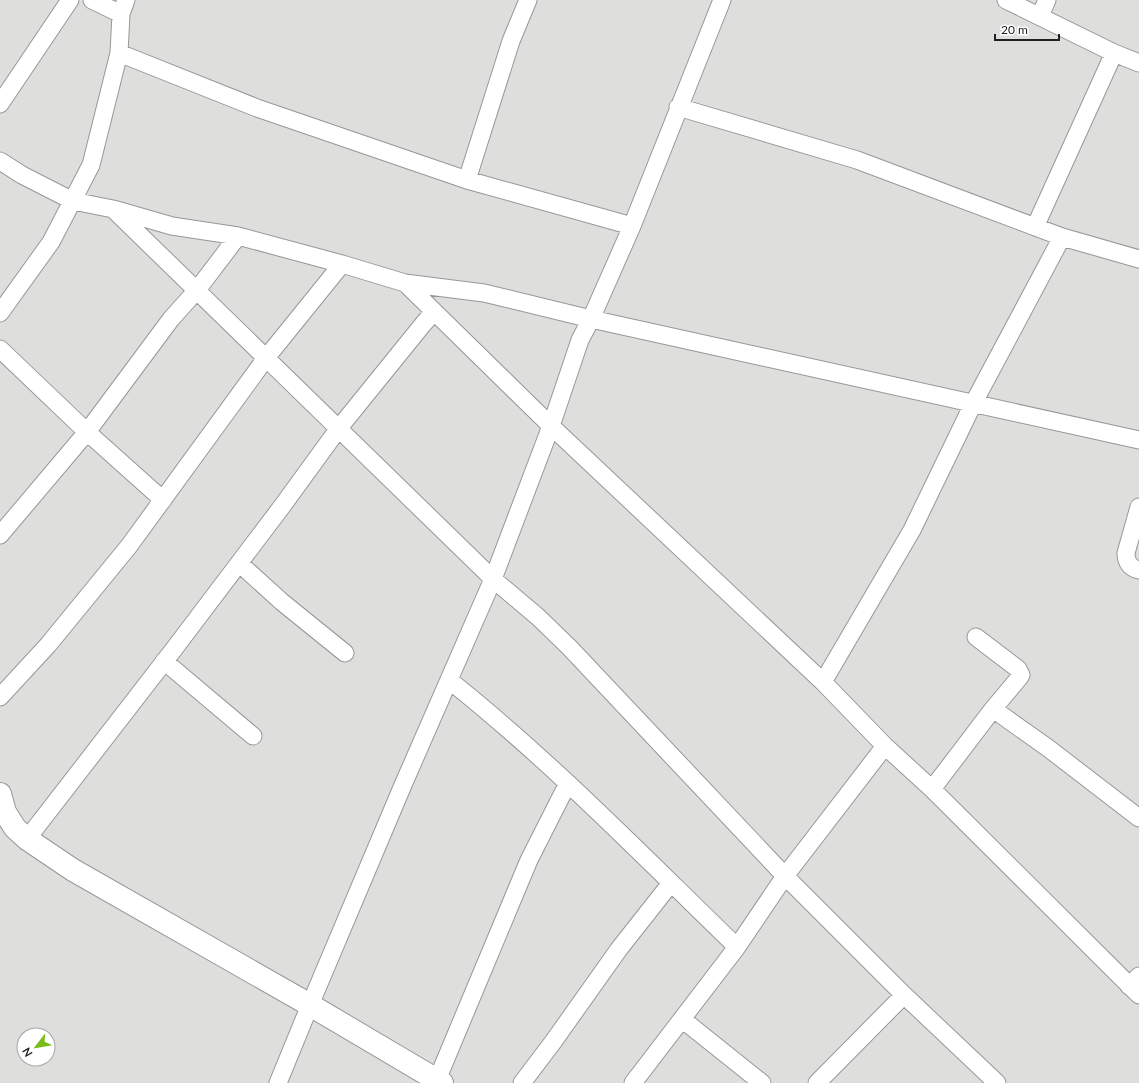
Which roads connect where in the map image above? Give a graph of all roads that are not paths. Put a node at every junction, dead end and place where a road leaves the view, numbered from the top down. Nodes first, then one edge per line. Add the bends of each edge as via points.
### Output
1 (70, 0) edge
2 (92, 0) edge
3 (528, 0) edge
4 (722, 0) edge
5 (1006, 0) edge
6 (1047, 0) edge
7 (123, 7) edge
8 (1040, 16) junction
9 (119, 53) junction
10 (1114, 53) junction
11 (1139, 63) edge
12 (0, 104) edge
13 (678, 107) junction
14 (0, 161) edge
15 (467, 180) junction
16 (73, 201) junction
17 (113, 208) junction
18 (632, 226) junction
19 (1035, 227) junction
20 (238, 236) junction
21 (1062, 237) junction
22 (1139, 259) edge
23 (342, 264) junction
24 (405, 283) junction
25 (197, 290) junction
26 (434, 312) junction
27 (0, 313) edge
28 (591, 319) junction
29 (0, 349) edge
30 (266, 358) junction
31 (973, 404) junction
32 (551, 426) junction
33 (339, 428) junction
34 (87, 432) junction
35 (1139, 440) edge
36 (163, 500) junction
37 (1139, 507) edge
38 (0, 535) edge
39 (239, 564) junction
40 (1139, 570) edge
41 (493, 579) junction
42 (976, 637) dead end
43 (345, 653) dead end
44 (164, 661) junction
45 (449, 680) junction
46 (823, 682) junction
47 (0, 697) edge
48 (993, 709) junction
49 (253, 736) dead end
50 (885, 746) junction
51 (568, 783) junction
52 (932, 789) junction
53 (0, 794) edge
54 (1139, 818) edge
55 (27, 839) junction
56 (785, 876) junction
57 (671, 883) junction
58 (737, 947) junction
59 (1136, 986) edge
60 (904, 995) junction
61 (310, 1005) junction
62 (682, 1019) junction
63 (440, 1081) edge
64 (278, 1083) edge
65 (522, 1083) edge
66 (633, 1083) edge
67 (762, 1083) edge
68 (817, 1083) edge
69 (997, 1083) edge

1 - 12 street
2 - 7 street
3 - 15 street via 511,41
4 - 13 street
5 - 8 street
6 - 8 street
7 - 9 street
8 - 10 street
9 - 15 street via 257,108
9 - 16 street via 91,165
10 - 11 street
10 - 19 street
13 - 18 street
13 - 19 street via 857,160
14 - 16 street
15 - 18 street
16 - 17 street
16 - 27 street via 51,242
17 - 20 street via 172,226
17 - 25 street
18 - 28 street
19 - 21 street
20 - 23 street
20 - 25 street
21 - 22 street
21 - 31 street
23 - 24 street
23 - 30 street
24 - 26 street
24 - 28 street via 484,292
25 - 30 street
25 - 34 street via 171,319
26 - 32 street
26 - 33 street
28 - 31 street
28 - 32 street via 580,340
29 - 34 street
30 - 33 street
30 - 36 street
31 - 35 street
31 - 46 street via 912,530
32 - 41 street
32 - 46 street
33 - 39 street
33 - 41 street
34 - 36 street
34 - 38 street
36 - 47 street via 48,645
37 - 40 street via 1126,553 1129,564
39 - 43 street
39 - 44 street
41 - 45 street
41 - 56 street via 569,647
42 - 48 street via 1010,662 1021,674
44 - 49 street
44 - 55 street
45 - 51 street
45 - 61 street
46 - 50 street
48 - 52 street
48 - 54 street
50 - 52 street
50 - 56 street
51 - 57 street
51 - 63 street via 528,860
52 - 59 street
53 - 55 street via 11,822
55 - 61 street via 73,870
56 - 58 street
56 - 60 street
57 - 58 street
57 - 65 street via 619,949
58 - 62 street
60 - 68 street
60 - 69 street
61 - 63 street
61 - 64 street
62 - 66 street
62 - 67 street

